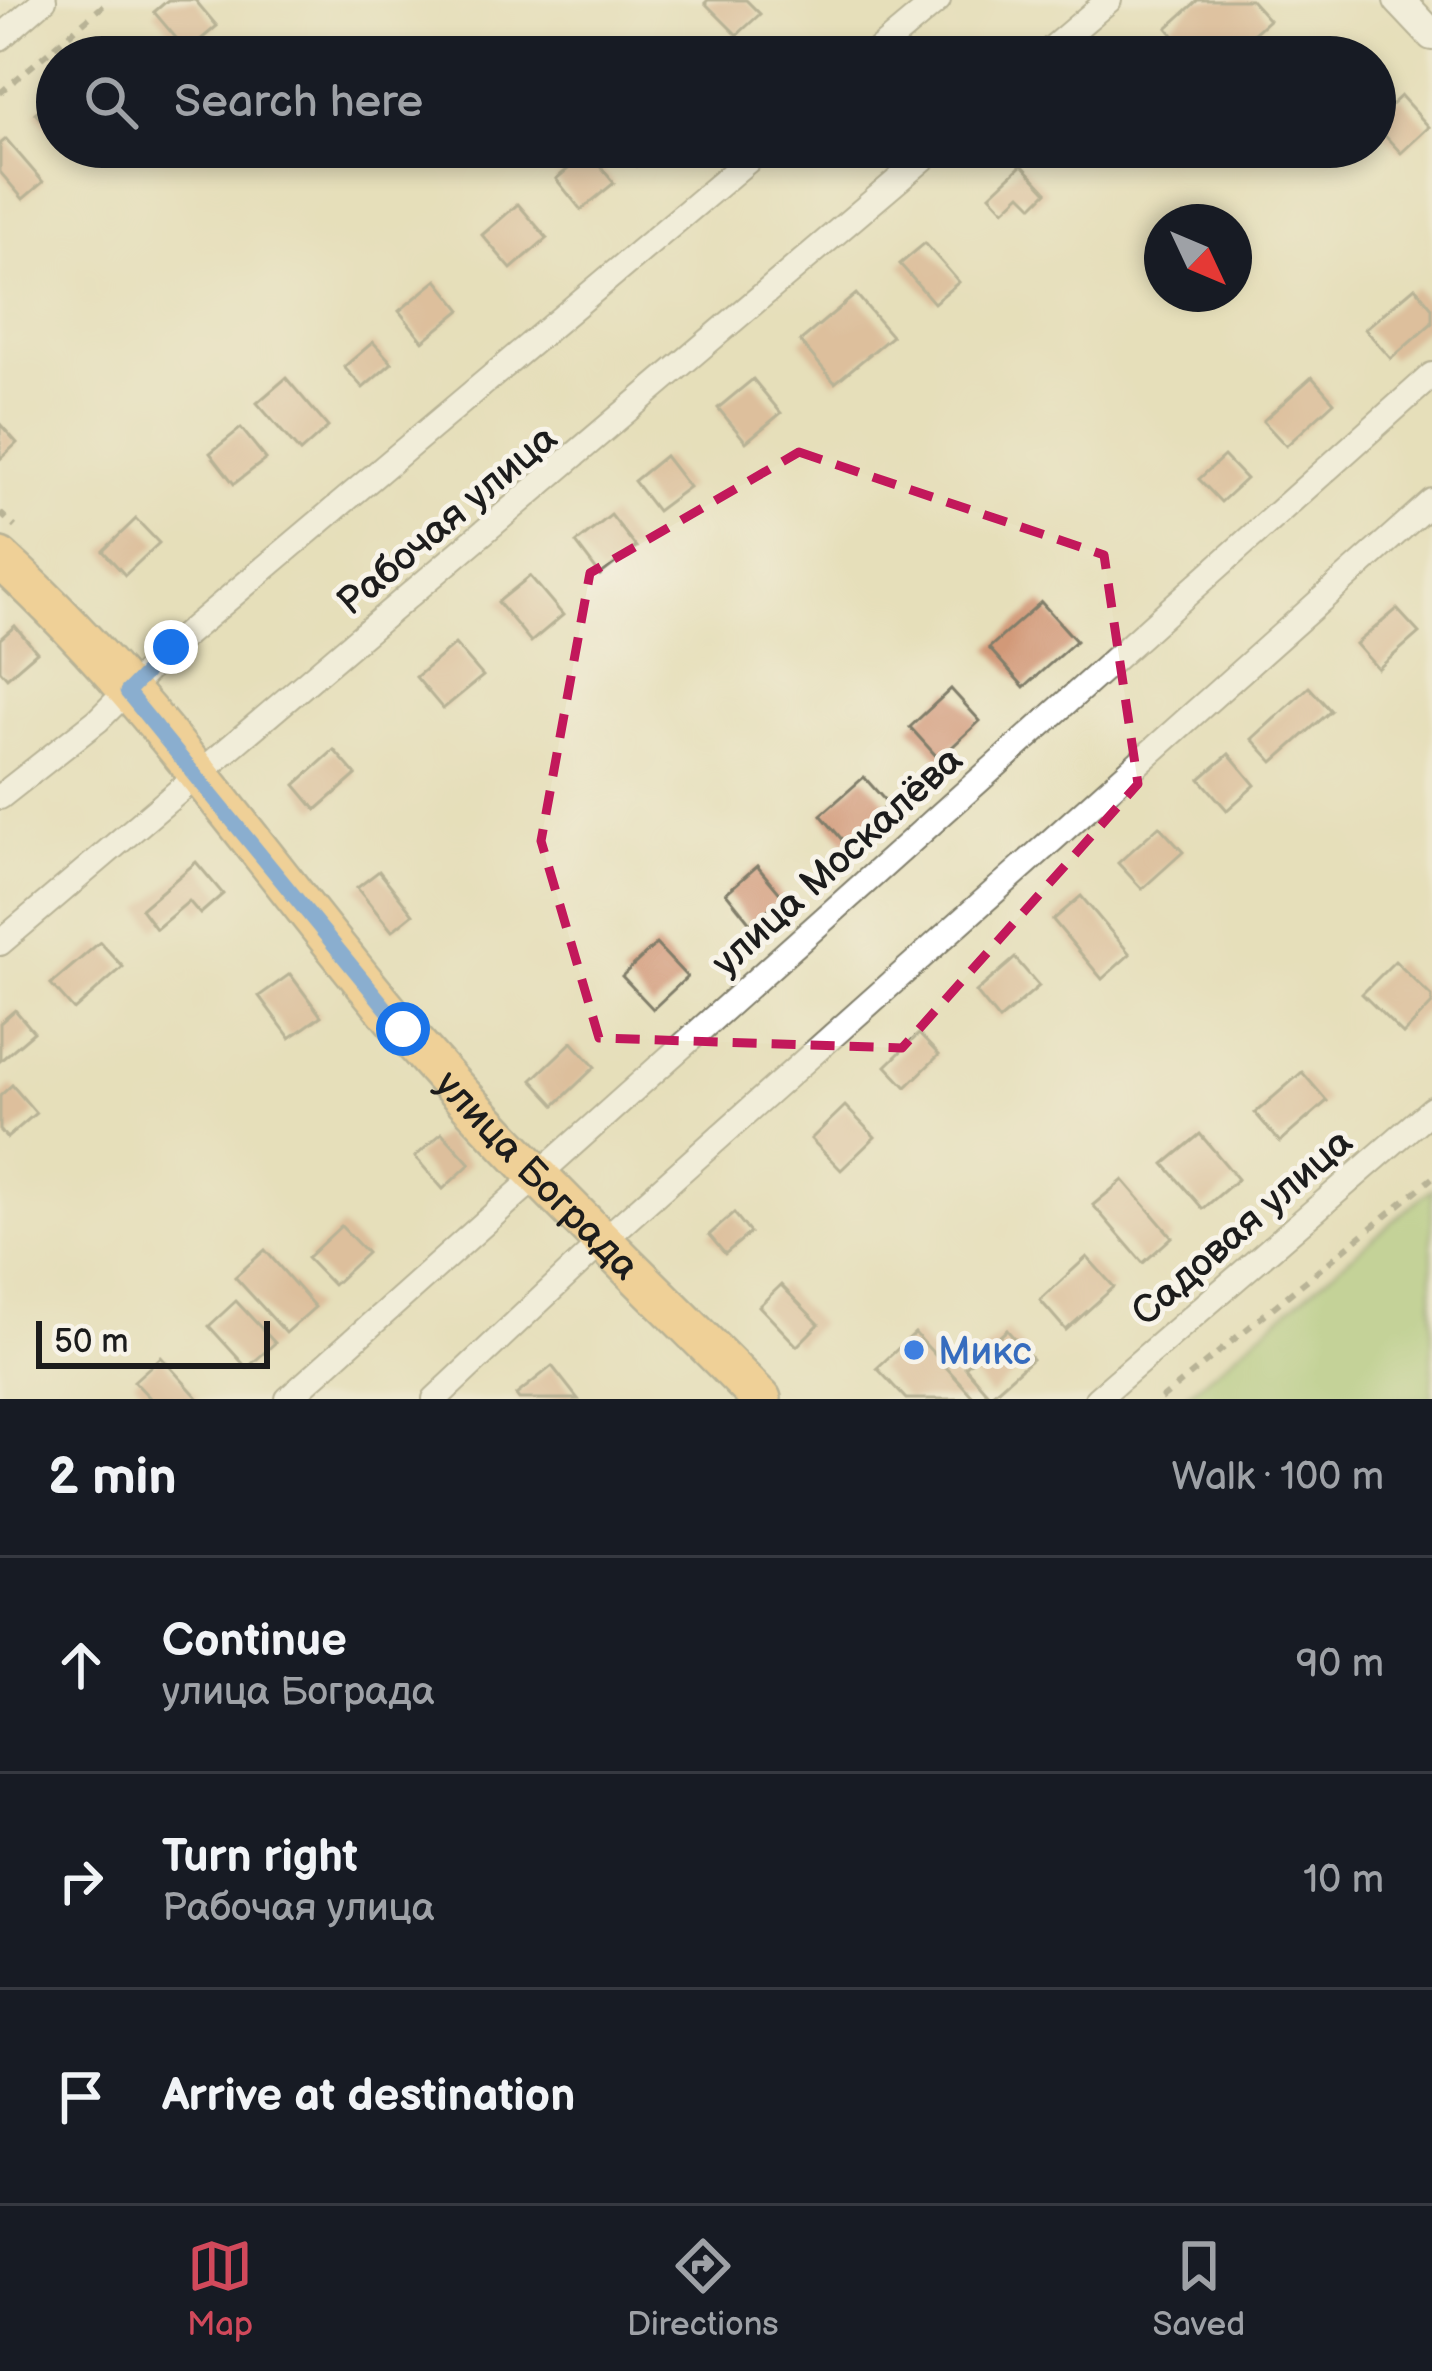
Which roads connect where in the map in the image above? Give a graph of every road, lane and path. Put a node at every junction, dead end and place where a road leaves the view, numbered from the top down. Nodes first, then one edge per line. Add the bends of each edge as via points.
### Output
1 (44, 0) edge
2 (110, 0) edge
3 (938, 0) edge
4 (1109, 0) edge
5 (1400, 0) edge
6 (1432, 35) edge
7 (67, 36) edge
8 (895, 36) edge
9 (1067, 36) edge
10 (0, 38) edge
11 (36, 63) edge
12 (0, 93) edge
13 (739, 168) edge
14 (912, 168) edge
15 (1432, 375) edge
16 (1432, 500) edge
17 (0, 558) edge
18 (127, 692) junction
19 (198, 777) junction
20 (0, 797) edge
21 (0, 943) edge
22 (1432, 1109) edge
23 (538, 1174) junction
24 (1432, 1178) edge
25 (604, 1240) junction
26 (288, 1399) edge
27 (435, 1399) edge
28 (761, 1399) edge
29 (1097, 1399) edge
30 (1161, 1399) edge

1 - 10 street
2 - 7 path
3 - 8 street
4 - 9 street
5 - 6 street
11 - 12 path
13 - 18 street, Рабочая улица
14 - 19 street, Рабочая улица
15 - 23 street, улица Москалёва
16 - 25 street
17 - 18 main road, улица Бограда
18 - 19 main road, улица Бограда
18 - 20 street, Рабочая улица
19 - 21 street, Рабочая улица
19 - 23 main road, улица Бограда via 403,1029
22 - 29 street, Садовая улица
23 - 25 main road, улица Бограда
23 - 26 street, улица Москалёва
24 - 30 path
25 - 27 street
25 - 28 main road, улица Бограда

